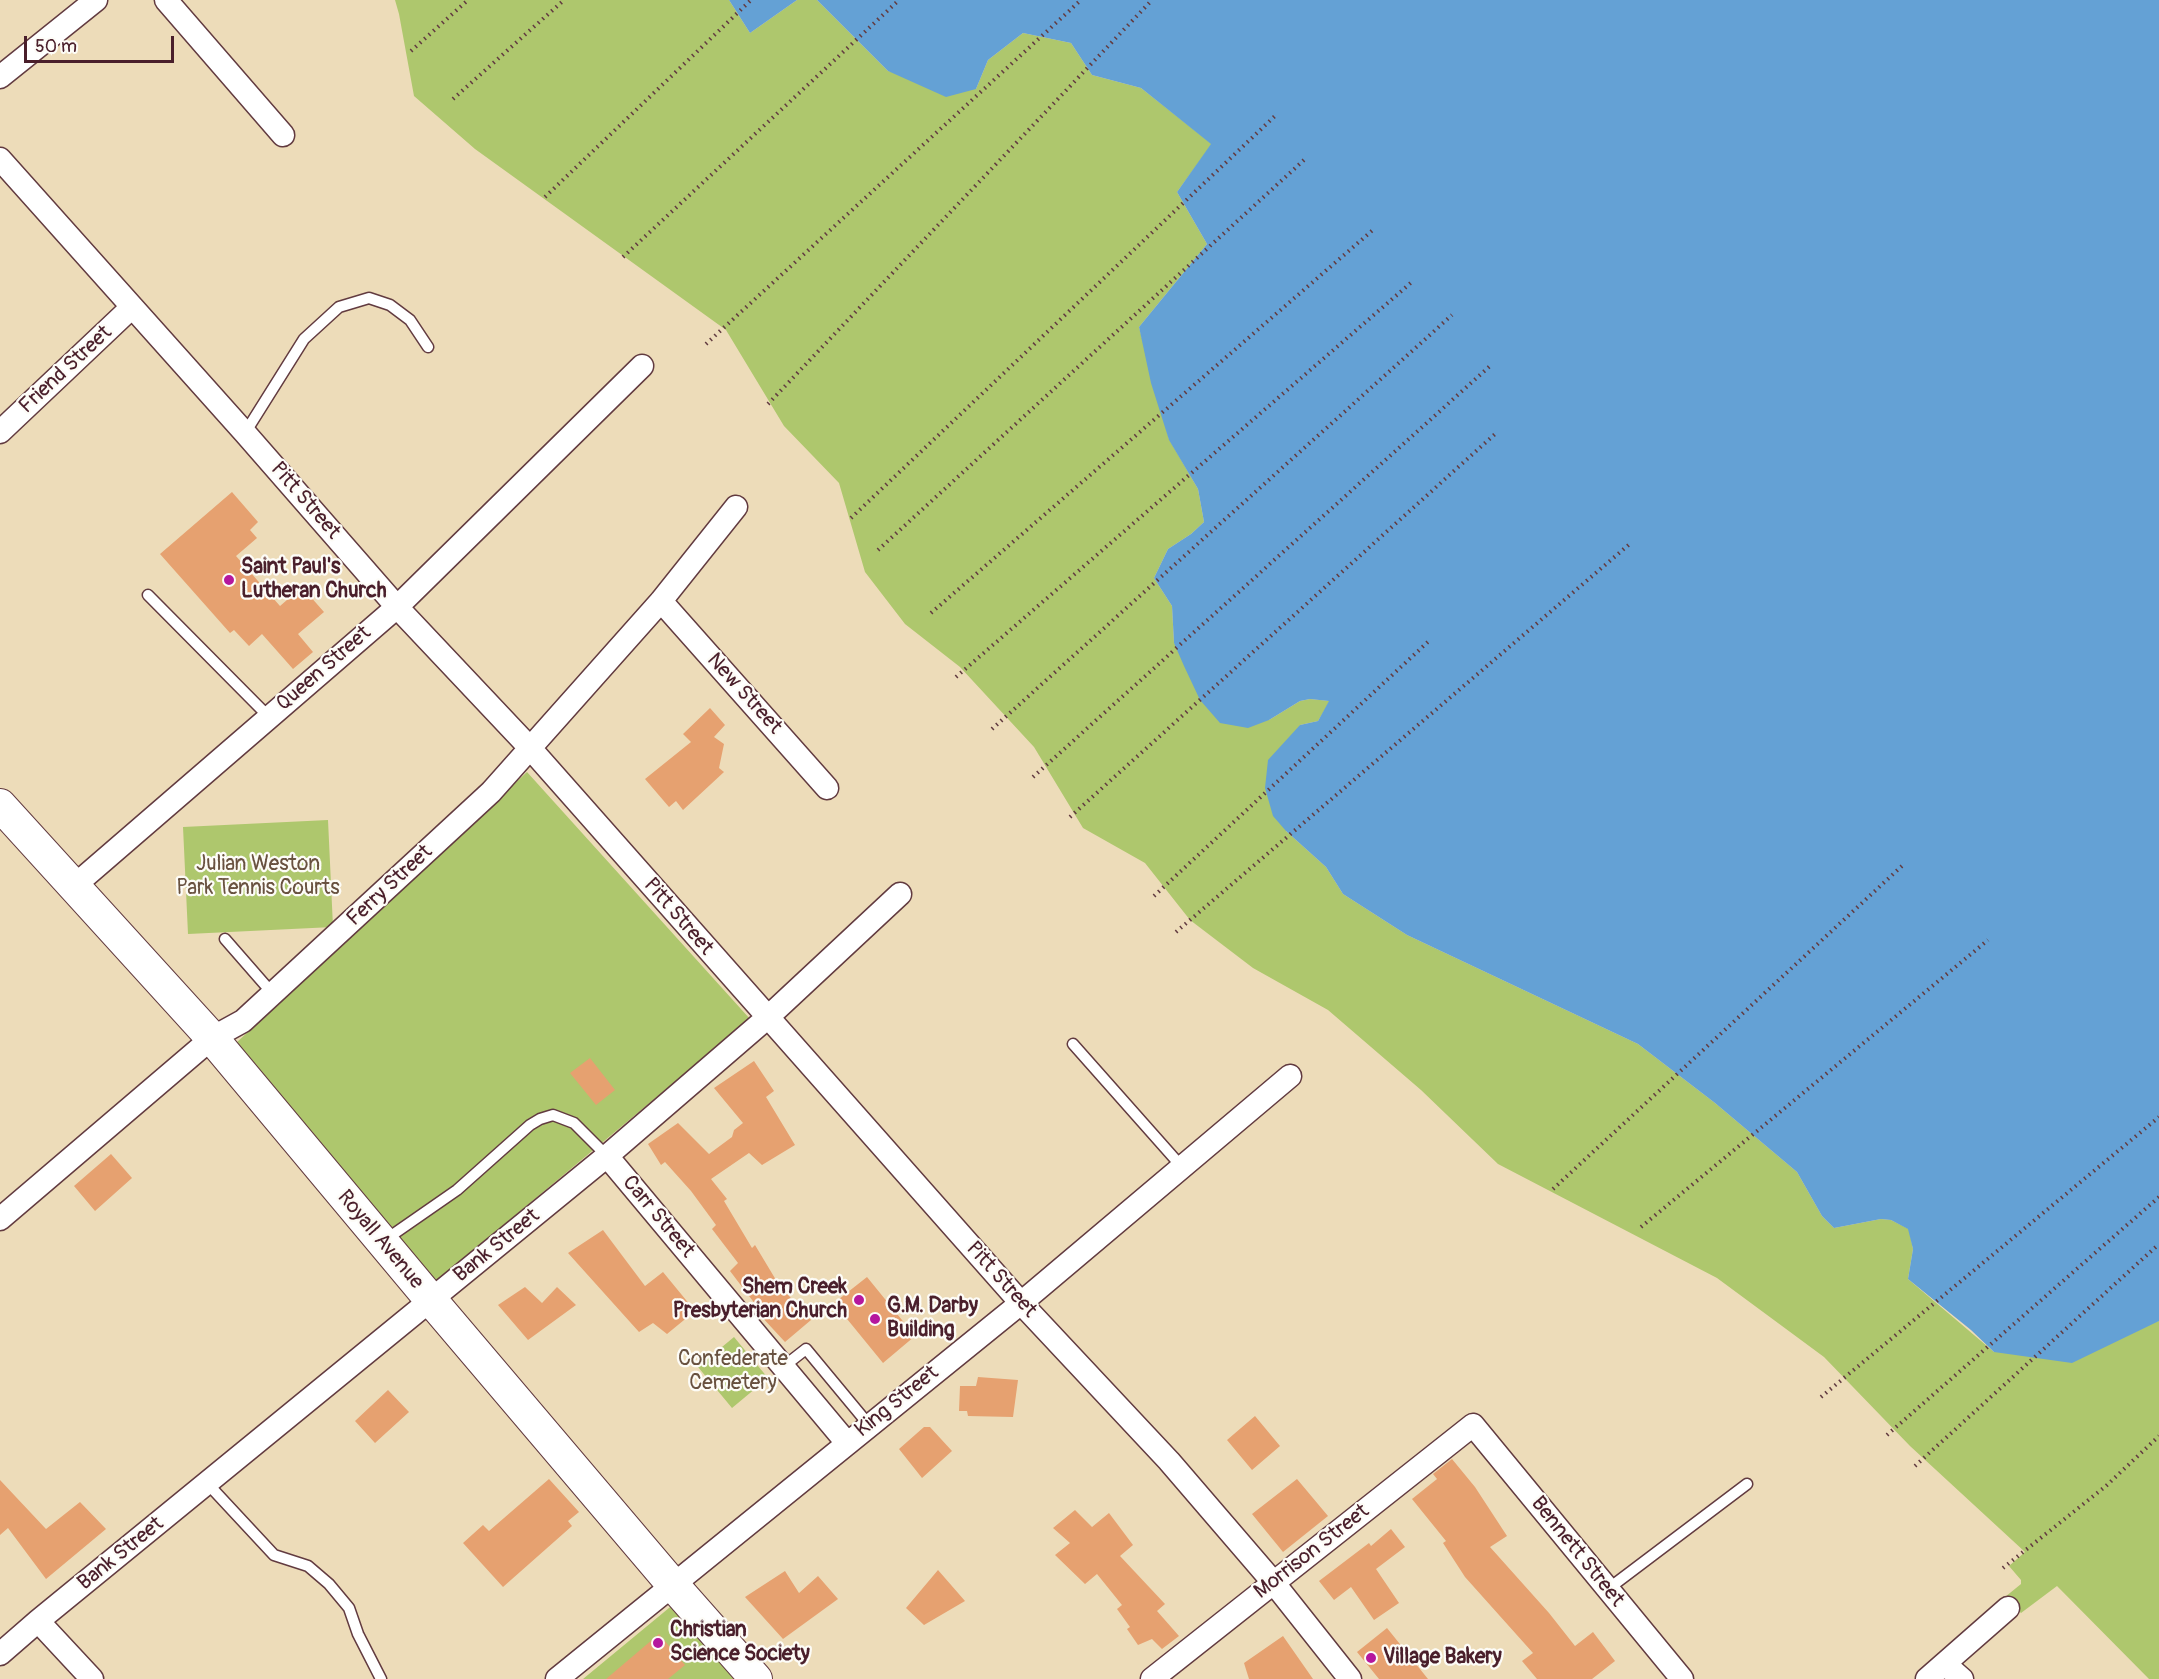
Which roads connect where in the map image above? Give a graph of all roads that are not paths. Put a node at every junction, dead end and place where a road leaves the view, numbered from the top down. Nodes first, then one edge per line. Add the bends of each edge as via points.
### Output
1 (96, 0) edge
2 (166, 0) edge
3 (0, 77) edge
4 (283, 135) dead end
5 (0, 159) edge
6 (131, 308) junction
7 (428, 347) dead end
8 (642, 366) dead end
9 (0, 432) edge
10 (245, 433) junction
11 (736, 507) dead end
12 (148, 595) dead end
13 (661, 600) junction
14 (397, 607) junction
15 (269, 717) junction
16 (530, 748) junction
17 (827, 788) dead end
18 (0, 805) edge
19 (74, 886) junction
20 (900, 894) dead end
21 (225, 939) dead end
22 (274, 994) junction
23 (767, 1018) junction
24 (212, 1038) junction
25 (1073, 1044) dead end
26 (1290, 1076) dead end
27 (607, 1156) junction
28 (1182, 1167) junction
29 (0, 1219) edge
30 (382, 1242) junction
31 (431, 1300) junction
32 (1021, 1303) junction
33 (783, 1367) junction
34 (869, 1425) junction
35 (1473, 1425) joint
36 (847, 1443) junction
37 (207, 1483) junction
38 (1746, 1484) dead end
39 (1273, 1582) junction
40 (673, 1585) junction
41 (1608, 1589) junction
42 (2008, 1608) dead end
43 (38, 1621) junction
44 (0, 1654) edge
45 (1945, 1664) junction
46 (92, 1679) edge
47 (381, 1679) edge
48 (557, 1679) edge
49 (756, 1679) edge
50 (1152, 1679) edge
51 (1350, 1679) edge
52 (1682, 1679) edge
53 (1927, 1679) edge
54 (1962, 1679) edge

1 - 3 street
2 - 4 street
5 - 6 street, Pitt Street
6 - 9 street, Friend Street
6 - 10 street, Pitt Street
7 - 10 lane via 410,320 390,305 369,298 339,307 304,339
8 - 14 street, Queen Street
10 - 14 street, Pitt Street
11 - 13 street, Ferry Street
12 - 15 lane
13 - 16 street, Ferry Street
13 - 17 street, New Street
14 - 15 street, Queen Street
14 - 16 street, Pitt Street
15 - 19 street, Queen Street
16 - 22 street, Ferry Street via 491,792
16 - 23 street, Pitt Street
18 - 19 street, Royall Avenue
19 - 24 street, Royall Avenue
20 - 23 street, Bank Street
21 - 22 lane
22 - 24 street, Ferry Street via 243,1021
23 - 27 street, Bank Street
23 - 32 street, Pitt Street
24 - 29 street, Ferry Street
24 - 30 street, Royall Avenue
25 - 28 lane
26 - 28 street, King Street
27 - 30 lane via 574,1123 553,1115 540,1119 457,1190
27 - 31 street, Bank Street
27 - 33 street, Carr Street
28 - 32 street, King Street
30 - 31 street, Royall Avenue
31 - 37 street, Bank Street
31 - 40 street, Royall Avenue
32 - 34 street, King Street
32 - 39 street, Pitt Street via 1168,1461
33 - 34 lane via 806,1350
33 - 36 street, Carr Street
34 - 36 street, King Street
35 - 39 street, Morrison Street
35 - 41 street, Bennett Street
36 - 40 street, King Street
37 - 43 street, Bank Street
37 - 47 lane via 274,1555 308,1566 330,1584 348,1608
38 - 41 lane
39 - 50 street, Morrison Street
39 - 51 street, Pitt Street
40 - 48 street, King Street
40 - 49 street, Royall Avenue
41 - 52 street, Bennett Street
42 - 45 street
43 - 44 street, Bank Street
43 - 46 street
45 - 53 street
45 - 54 street

